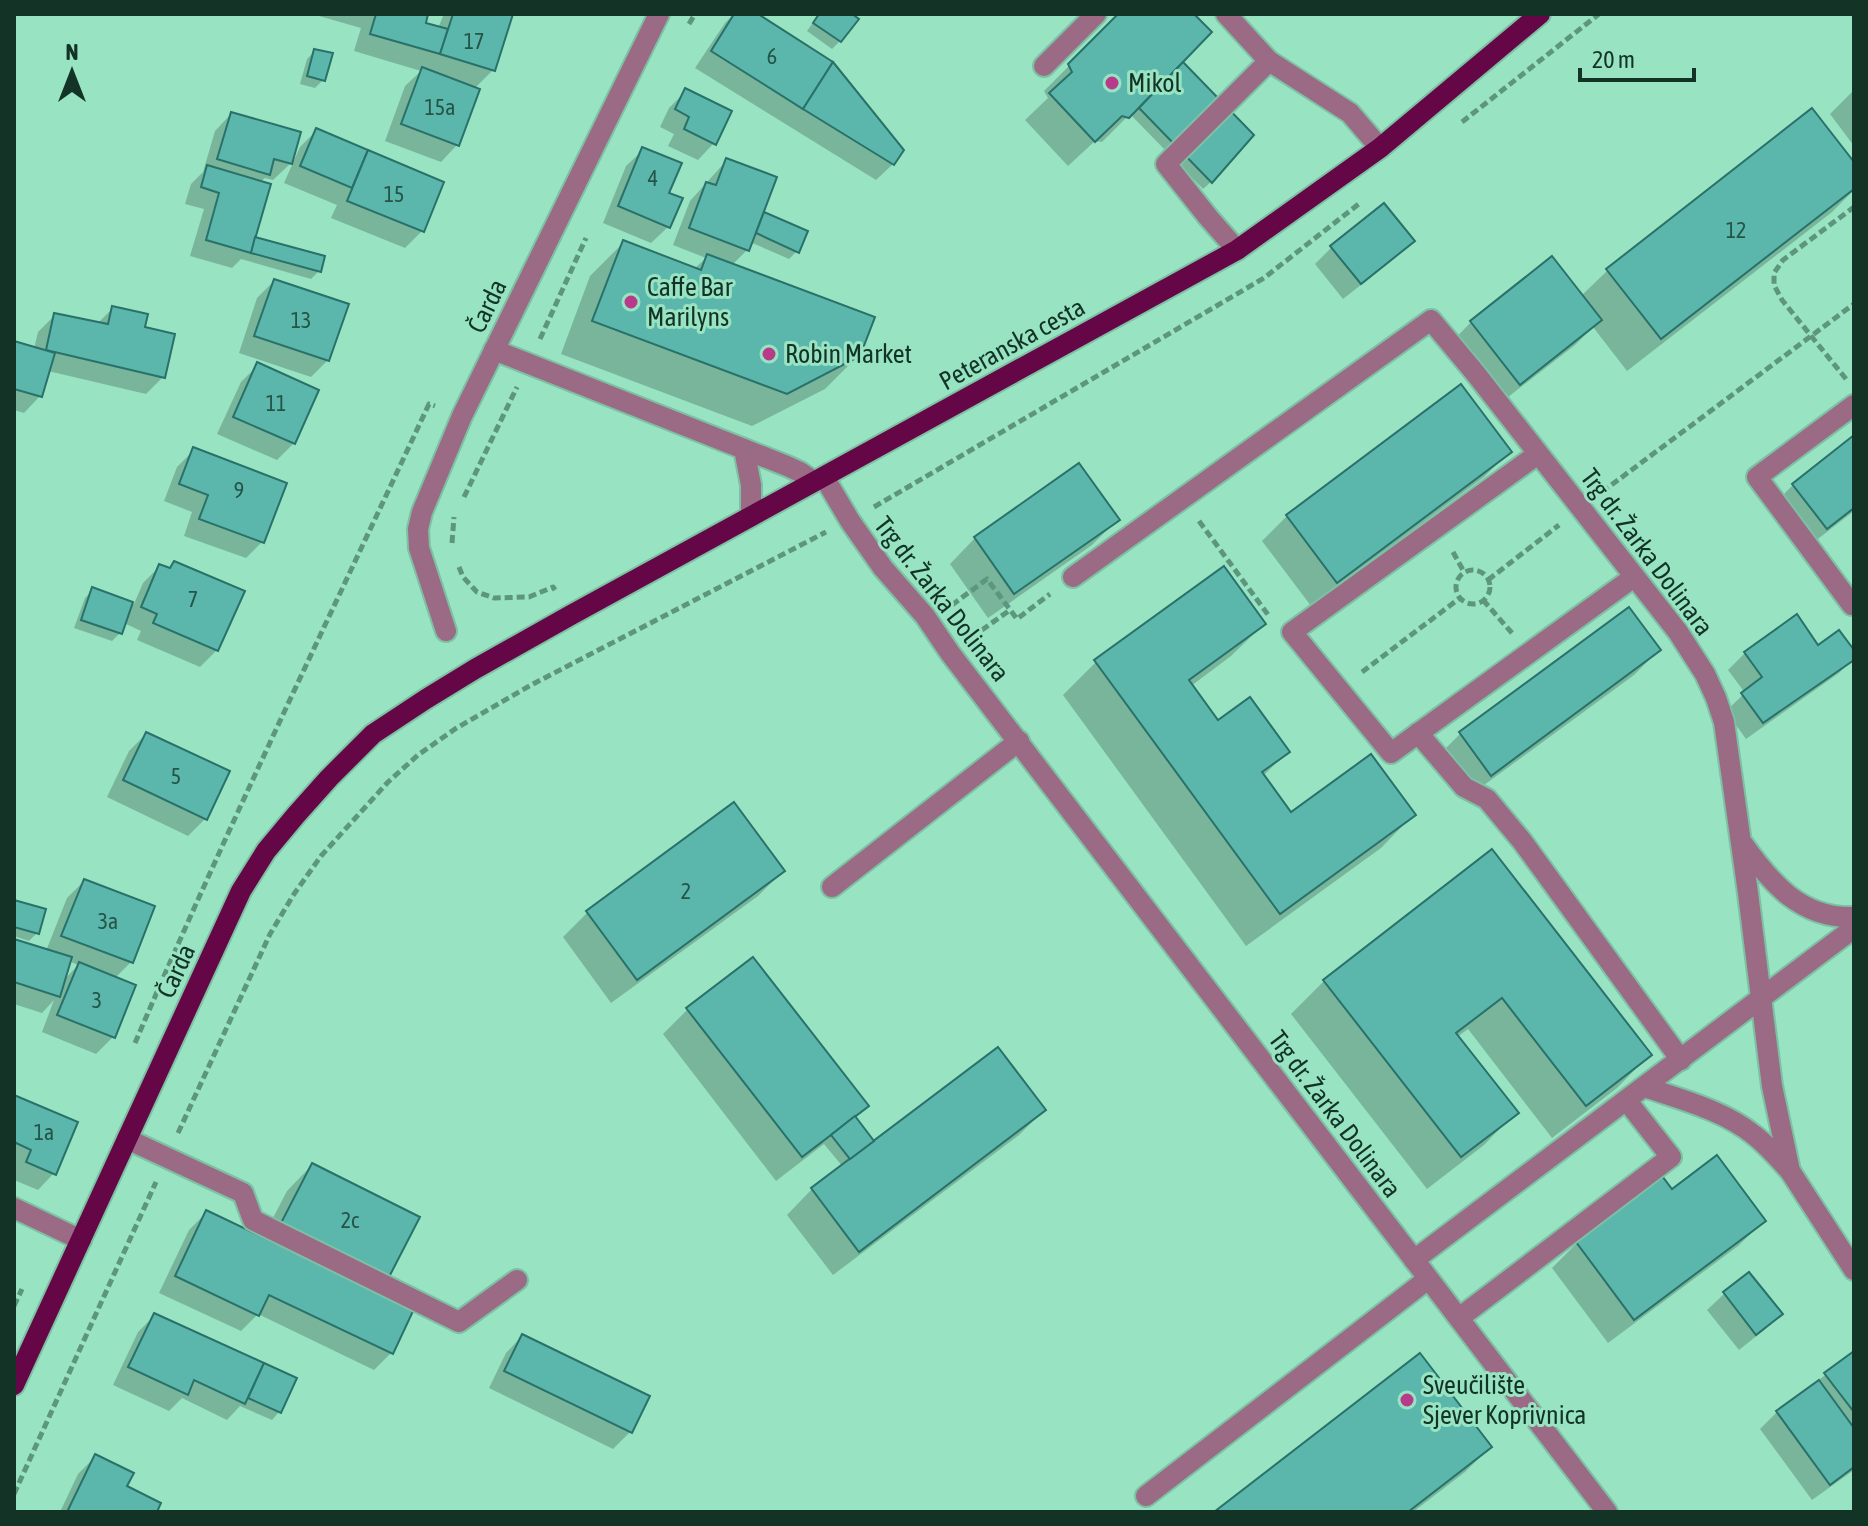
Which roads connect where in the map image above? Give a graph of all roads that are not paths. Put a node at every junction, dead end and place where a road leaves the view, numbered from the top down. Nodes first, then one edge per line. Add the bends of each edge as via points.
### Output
1 (659, 14) edge
2 (1096, 14) edge
3 (1226, 14) edge
4 (1540, 14) edge
5 (1269, 61) junction
6 (1044, 66) dead end
7 (1380, 148) junction
8 (1237, 250) junction
9 (494, 350) junction
10 (1854, 405) edge
11 (744, 449) junction
12 (1538, 454) junction
13 (819, 479) junction
14 (751, 516) junction
15 (1073, 577) road end
16 (1634, 577) junction
17 (1854, 603) edge
18 (446, 631) dead end
19 (475, 669) joint
20 (1418, 733) junction
21 (1019, 741) junction
22 (1741, 840) junction
23 (832, 887) dead end
24 (1854, 917) edge
25 (1854, 928) edge
26 (1762, 998) junction
27 (1681, 1060) junction
28 (1645, 1087) junction
29 (1627, 1101) junction
30 (127, 1139) junction
31 (1790, 1171) junction
32 (14, 1208) edge
33 (81, 1240) junction
34 (1414, 1260) junction
35 (1854, 1270) edge
36 (1428, 1279) junction
37 (517, 1280) dead end
38 (1459, 1318) junction
39 (18, 1378) edge
40 (1146, 1496) dead end
41 (1607, 1512) edge

1 - 9 street, Čarda
2 - 6 street
3 - 5 street
4 - 7 main road, Peteranska cesta
5 - 7 street via 1350,113
5 - 8 street via 1166,164
7 - 8 main road, Peteranska cesta
8 - 13 main road, Peteranska cesta
9 - 11 street
9 - 18 street, Čarda via 428,494 418,529 424,567
10 - 17 street via 1757,477
11 - 13 street
11 - 14 street
12 - 15 street, Trg dr. Žarka Dolinara via 1431,320
12 - 16 street, Trg dr. Žarka Dolinara
12 - 20 street via 1292,632 1391,753
13 - 14 main road, Peteranska cesta
13 - 21 street, Trg dr. Žarka Dolinara
14 - 19 main road, Peteranska cesta
16 - 20 street
16 - 22 street, Trg dr. Žarka Dolinara via 1678,632 1716,698
19 - 30 main road, Čarda via 373,734 266,851 241,891
20 - 27 street via 1464,787 1487,799 1522,841
21 - 23 street
21 - 34 street, Trg dr. Žarka Dolinara
22 - 24 street via 1788,897 1815,911
22 - 26 street, Trg dr. Žarka Dolinara
25 - 26 street
26 - 27 street
26 - 31 street, Trg dr. Žarka Dolinara via 1772,1086
27 - 28 street
28 - 29 street
28 - 31 street via 1730,1120 1755,1136
29 - 34 street
29 - 38 street via 1671,1157
30 - 33 main road, Čarda
30 - 37 street via 243,1193 253,1220 459,1322
31 - 35 street, Trg dr. Žarka Dolinara
32 - 33 street
33 - 39 main road, Čarda
34 - 36 street, Trg dr. Žarka Dolinara
36 - 38 street, Trg dr. Žarka Dolinara
36 - 40 street
38 - 41 street, Trg dr. Žarka Dolinara

